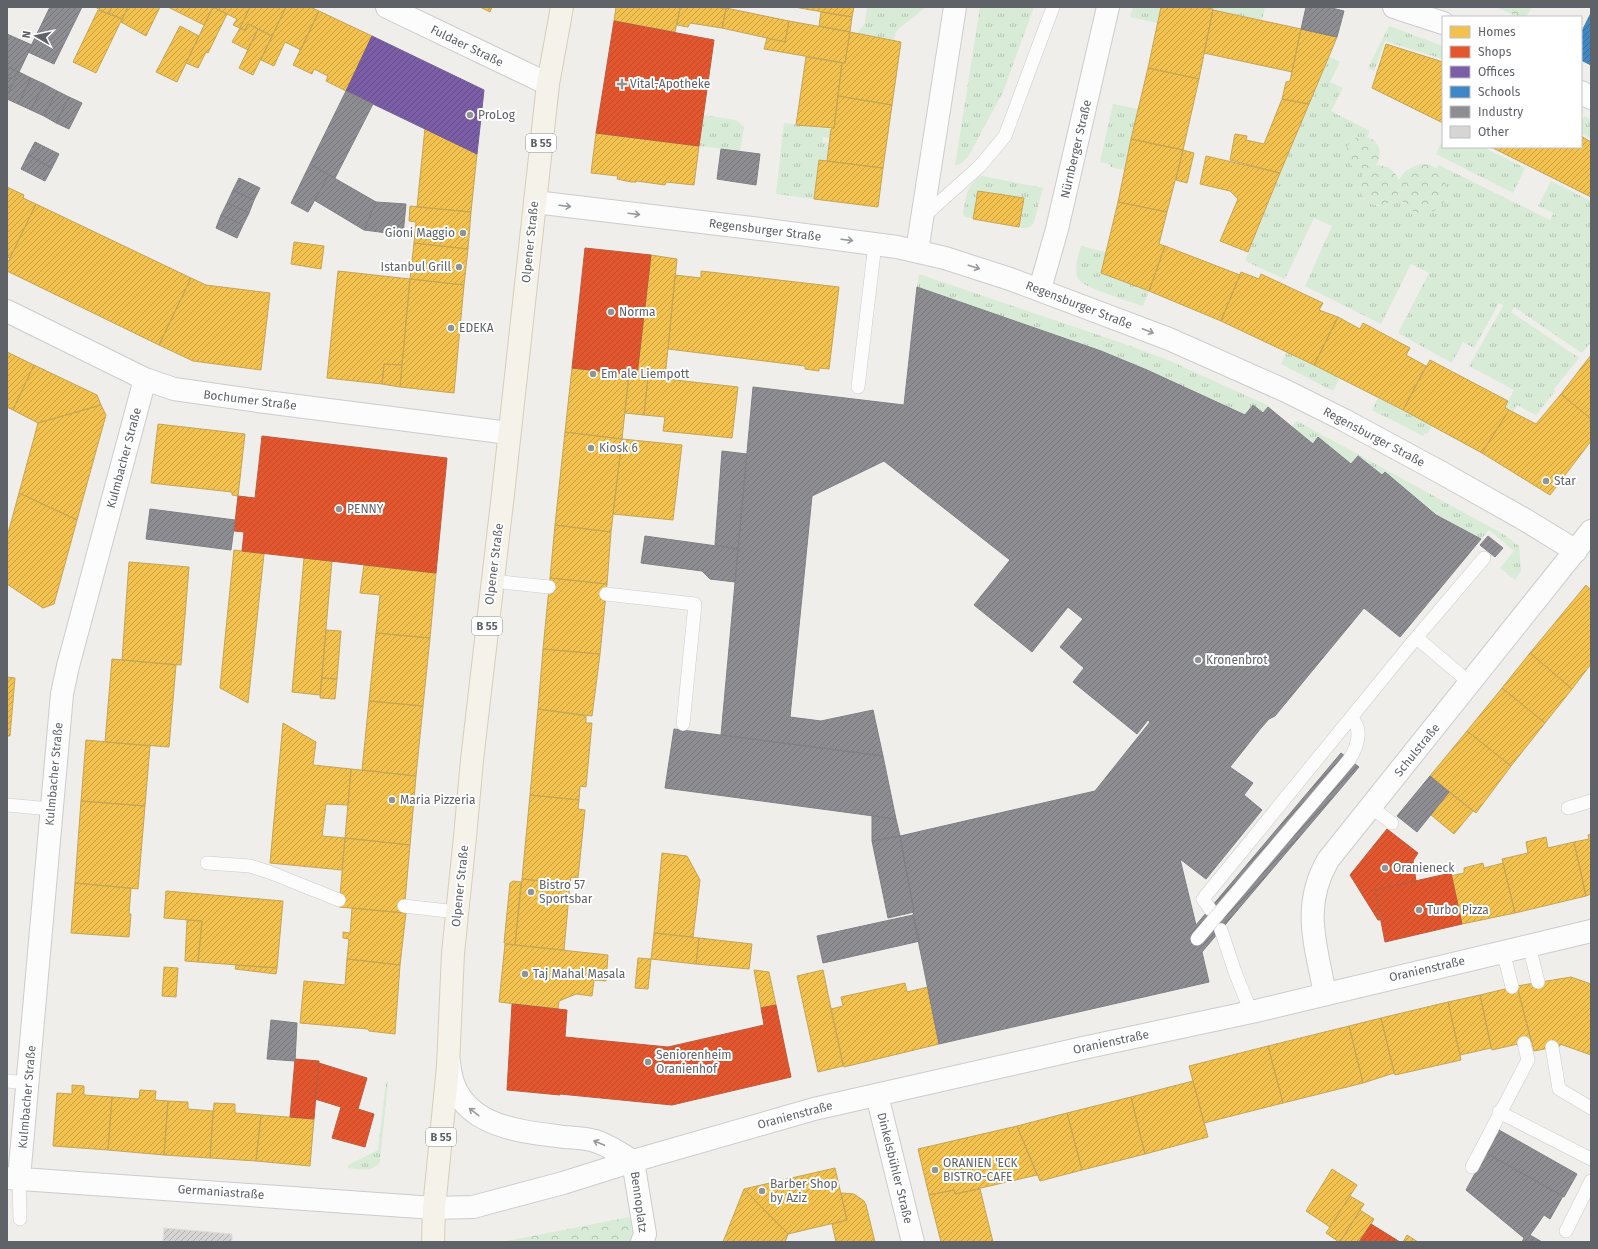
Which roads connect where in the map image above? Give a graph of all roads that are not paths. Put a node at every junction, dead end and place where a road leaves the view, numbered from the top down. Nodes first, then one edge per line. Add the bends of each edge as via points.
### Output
1 (387, 7) edge
2 (562, 7) edge
3 (955, 7) edge
4 (1053, 7) edge
5 (1108, 7) edge
6 (1394, 7) edge
7 (1442, 23) edge
8 (548, 84) junction
9 (1582, 93) edge
10 (1591, 98) edge
11 (535, 202) junction
12 (923, 217) junction
13 (875, 244) junction
14 (917, 251) junction
15 (1040, 289) junction
16 (7, 311) edge
17 (144, 379) junction
18 (858, 388) dead end
19 (509, 433) junction
20 (1586, 539) edge
21 (1484, 558) dead end
22 (492, 581) junction
23 (549, 587) dead end
24 (606, 594) dead end
25 (1417, 638) junction
26 (1470, 683) junction
27 (1352, 718) junction
28 (683, 724) dead end
29 (1591, 800) edge
30 (7, 805) edge
31 (1371, 807) junction
32 (1568, 808) dead end
33 (51, 809) junction
34 (1392, 823) dead end
35 (207, 863) dead end
36 (340, 900) dead end
37 (404, 906) dead end
38 (1210, 909) dead end
39 (457, 912) junction
40 (1221, 930) dead end
41 (1591, 931) edge
42 (1197, 940) dead end
43 (1529, 945) junction
44 (1503, 951) junction
45 (1538, 982) dead end
46 (1512, 987) dead end
47 (1326, 994) junction
48 (1252, 1012) junction
49 (1524, 1043) dead end
50 (1552, 1047) dead end
51 (448, 1051) junction
52 (17, 1082) edge
53 (877, 1094) junction
54 (1591, 1108) edge
55 (1499, 1112) junction
56 (1591, 1159) edge
57 (633, 1161) junction
58 (1472, 1166) dead end
59 (13, 1178) edge
60 (1591, 1182) edge
61 (434, 1208) junction
62 (20, 1219) dead end
63 (1566, 1231) dead end
64 (433, 1242) edge
65 (642, 1242) edge
66 (913, 1242) edge

1 - 8 street, Fuldaer Straße
2 - 8 main road, Olpener Straße / B 55
3 - 12 street
4 - 12 lane via 1006,136 980,166
5 - 15 street, Nürnberger Straße via 1057,229
6 - 7 street
8 - 11 main road, Olpener Straße / B 55
9 - 10 street
11 -> 13 street, Regensburger Straße
11 - 19 main road, Olpener Straße / B 55
12 - 14 street
13 - 14 street, Regensburger Straße
13 - 18 lane
14 -> 15 street, Regensburger Straße via 973,266
15 -> 20 street, Regensburger Straße via 1169,339 1286,391 1522,518
16 - 17 street, Bochumer Straße
17 - 19 street, Bochumer Straße via 189,392
17 - 33 street, Kulmbacher Straße via 65,680 58,724
19 - 22 main road, Olpener Straße / B 55
20 - 26 street, Schulstraße
21 - 25 lane
22 - 23 lane
22 - 39 main road, Olpener Straße / B 55
24 - 28 lane via 695,604
25 - 26 lane
25 - 27 lane
26 - 31 street, Schulstraße
27 - 38 lane via 1203,899
27 - 42 lane, bridge via 1359,736 1349,760
29 - 32 lane
30 - 33 lane
31 - 34 lane
31 - 47 street, Schulstraße via 1328,860 1315,889 1313,932
33 - 52 street, Kulmbacher Straße
35 - 36 lane via 250,866
37 - 39 lane
39 - 51 main road, Olpener Straße / B 55 via 450,986
40 - 48 lane
41 - 43 street, Oranienstraße
43 - 44 street, Oranienstraße
43 - 45 lane
44 - 46 lane
44 - 47 street, Oranienstraße
47 - 48 street, Oranienstraße
48 - 53 street, Oranienstraße
49 - 55 lane via 1528,1060
50 - 54 lane via 1559,1090
57 -> 51 street via 596,1141 514,1130 485,1120 467,1106 455,1088
51 - 61 main road, Olpener Straße / B 55
52 - 59 street, Kulmbacher Straße
53 - 57 street, Oranienstraße via 814,1109
53 - 66 street, Dinkelsbühler Straße
55 - 56 lane
55 - 58 lane
57 - 61 street, Oranienstraße via 473,1207
57 - 65 street, Bennoplatz via 645,1234
59 - 61 street, Germaniastraße
59 - 62 lane
60 - 63 lane
61 - 64 main road, Olpener Straße / B 55

